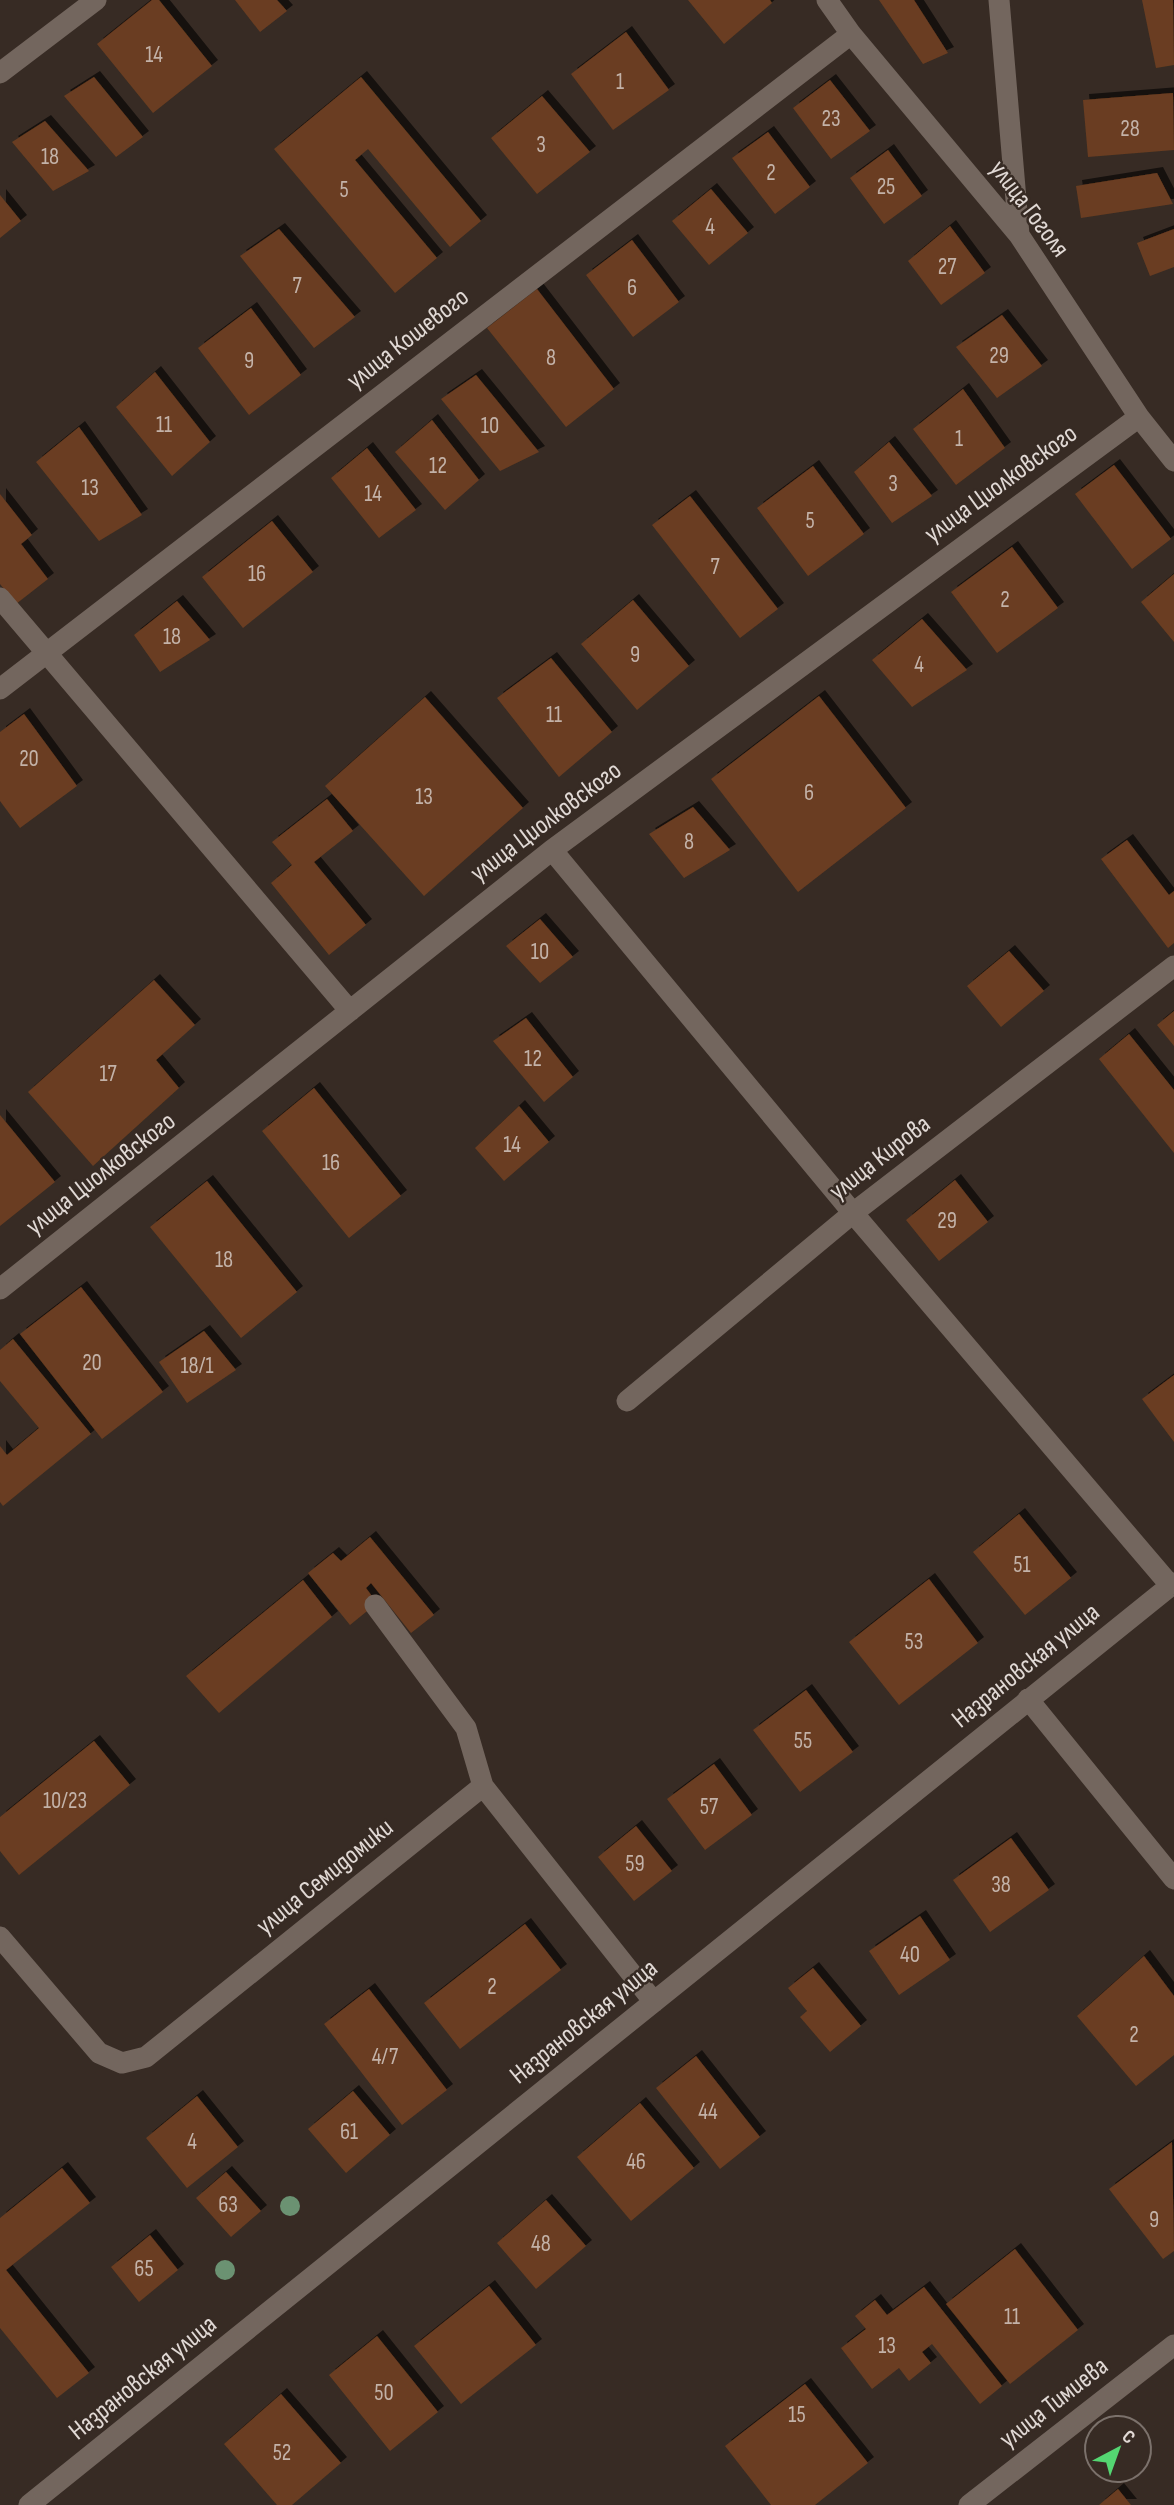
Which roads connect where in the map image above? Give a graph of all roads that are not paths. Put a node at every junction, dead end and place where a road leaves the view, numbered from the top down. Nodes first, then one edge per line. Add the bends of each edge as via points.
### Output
1 (96, 0) edge
2 (828, 0) edge
3 (999, 0) edge
4 (850, 34) junction
5 (0, 73) edge
6 (1019, 235) junction
7 (1139, 416) junction
8 (1174, 461) edge
9 (0, 598) edge
10 (45, 654) junction
11 (0, 689) edge
12 (552, 850) junction
13 (1174, 966) edge
14 (350, 1011) junction
15 (853, 1213) junction
16 (0, 1289) edge
17 (627, 1401) dead end
18 (1172, 1584) edge
19 (375, 1605) dead end
20 (1028, 1699) junction
21 (483, 1786) junction
22 (1174, 1879) edge
23 (0, 1937) edge
24 (654, 2002) junction
25 (1174, 2345) edge
26 (29, 2505) edge
27 (969, 2505) edge

1 - 5 street
2 - 4 street, улица Гоголя
3 - 6 street
4 - 6 street, улица Гоголя
4 - 10 street, улица Кошевого
6 - 7 street, улица Гоголя
7 - 8 street, улица Гоголя
7 - 12 street, улица Циолковского
9 - 10 street
10 - 11 street, улица Кошевого
10 - 14 street
12 - 14 street, улица Циолковского
12 - 15 street
13 - 15 street, улица Кирова
14 - 16 street, улица Циолковского
15 - 17 street, улица Кирова
15 - 18 street
18 - 20 street, Назрановская улица
19 - 21 street via 466,1728
20 - 22 street
20 - 24 street, Назрановская улица
21 - 23 street, улица Семидомики via 146,2057 122,2063 99,2053
21 - 24 street
24 - 26 street, Назрановская улица
25 - 27 street, улица Тимиева

